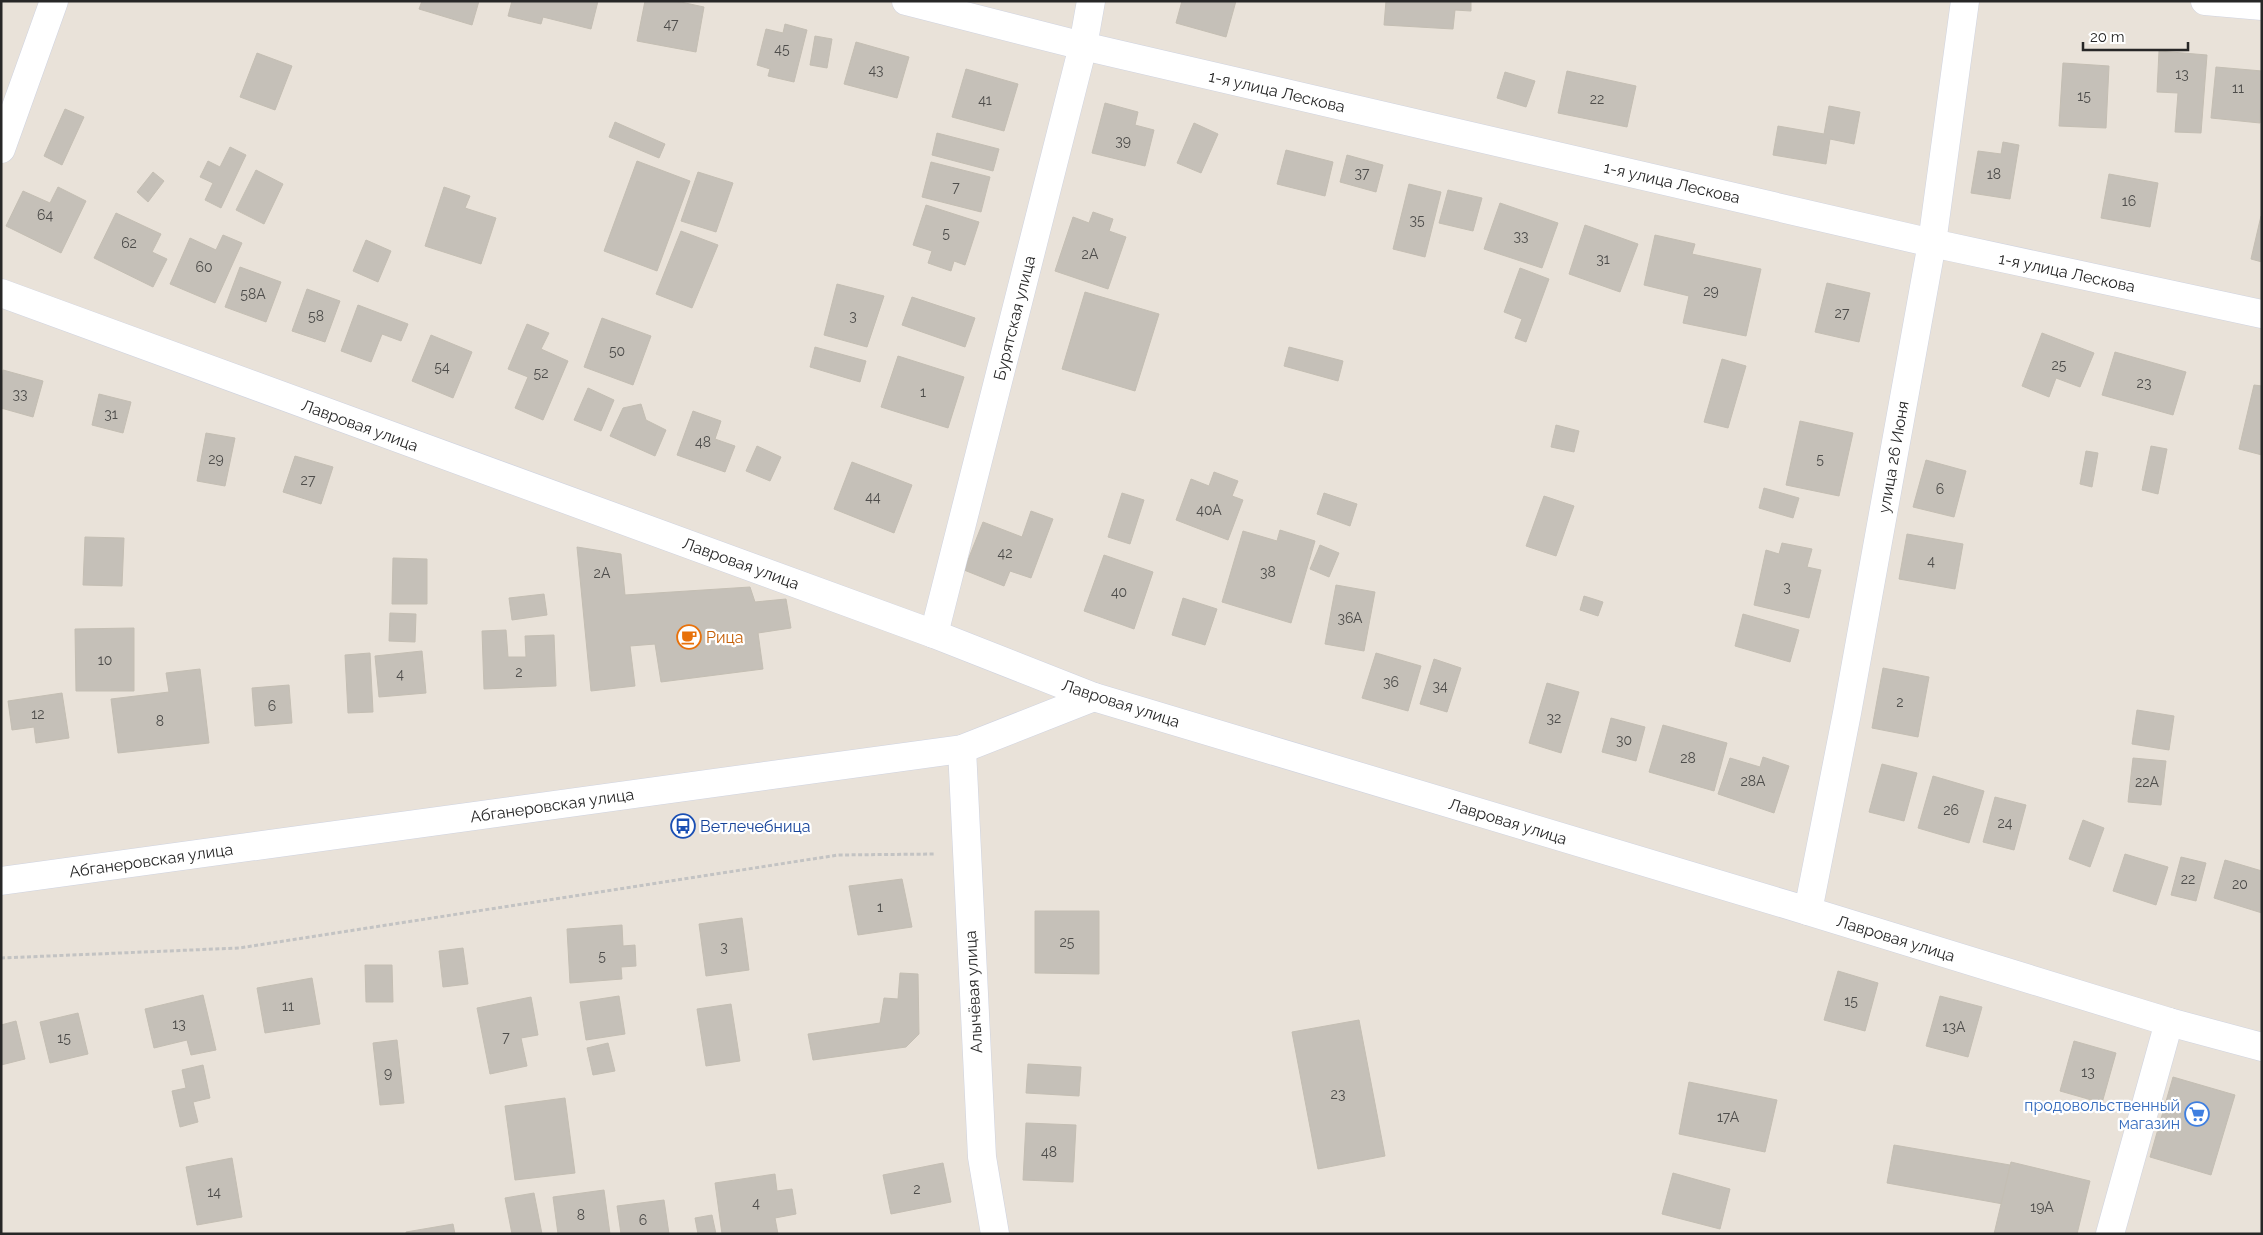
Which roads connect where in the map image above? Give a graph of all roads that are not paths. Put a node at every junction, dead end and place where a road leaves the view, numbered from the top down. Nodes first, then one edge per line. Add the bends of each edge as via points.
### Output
1 (54, 1) edge
2 (906, 1) edge
3 (1091, 1) edge
4 (1965, 1) edge
5 (2205, 1) edge
6 (2262, 6) edge
7 (1082, 46) junction
8 (1, 149) edge
9 (1932, 243) junction
10 (1, 294) edge
11 (2262, 314) edge
12 (934, 634) junction
13 (1094, 697) junction
14 (962, 749) junction
15 (1, 881) edge
16 (1808, 910) junction
17 (2169, 1022) junction
18 (2262, 1048) edge
19 (995, 1234) edge
20 (2110, 1234) edge

1 - 8 street
2 - 7 street, 1-я улица Лескова
3 - 7 street, Бурятская улица
4 - 9 street, улица 26 Июня
5 - 6 street
7 - 9 street, 1-я улица Лескова
7 - 12 street, Бурятская улица
9 - 11 street, 1-я улица Лескова
9 - 16 street, улица 26 Июня via 1847,714
10 - 12 street, Лавровая улица
12 - 13 street, Лавровая улица
13 - 14 street, Абганеровская улица
13 - 16 street, Лавровая улица
14 - 15 street, Абганеровская улица
14 - 19 street, Алычёвая улица via 982,1157
16 - 17 street, Лавровая улица
17 - 18 street, Лавровая улица
17 - 20 street

